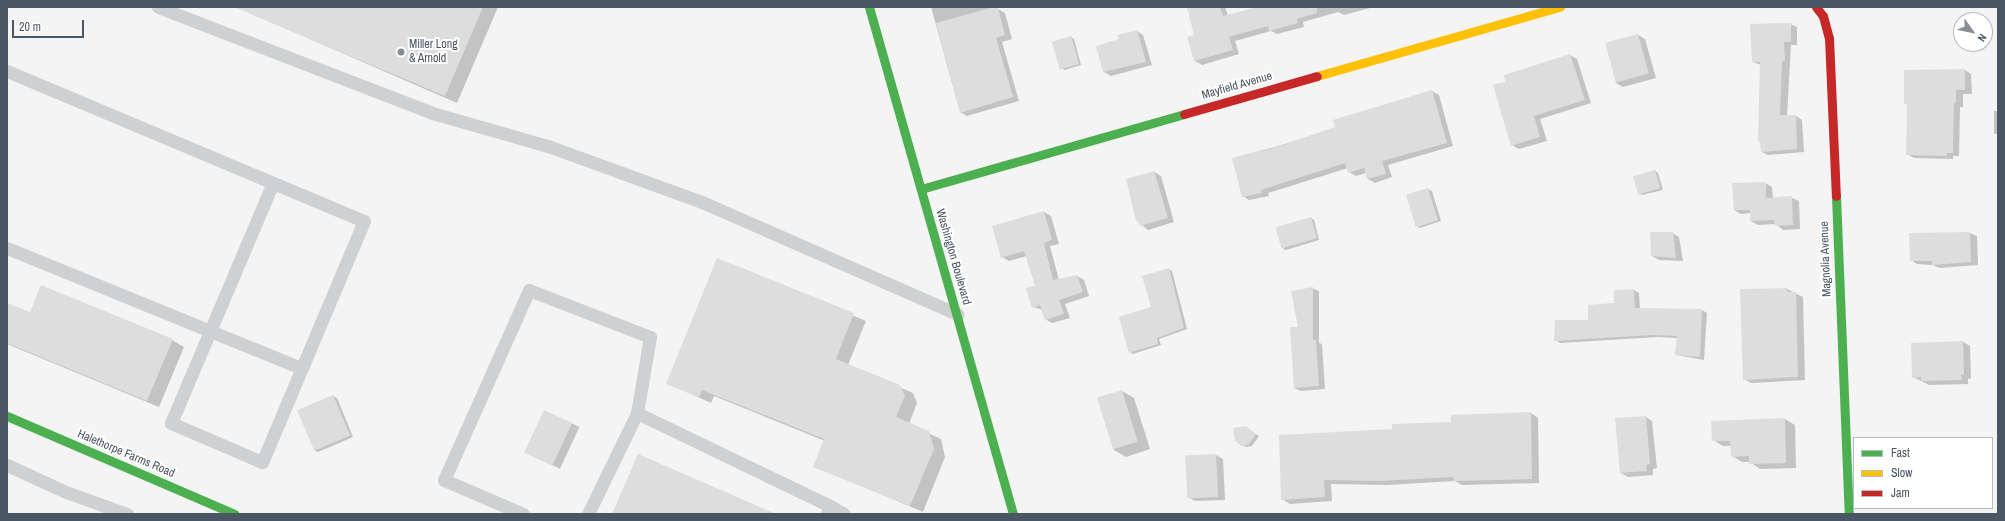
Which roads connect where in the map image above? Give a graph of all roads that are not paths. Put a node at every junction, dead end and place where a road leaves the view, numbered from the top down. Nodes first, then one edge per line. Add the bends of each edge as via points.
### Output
1 (158, 7) edge
2 (869, 7) edge
3 (1560, 7) edge
4 (1816, 7) edge
5 (7, 71) edge
6 (273, 183) junction
7 (921, 189) junction
8 (7, 248) edge
9 (957, 314) junction
10 (210, 332) junction
11 (301, 368) junction
12 (637, 414) junction
13 (7, 416) edge
14 (7, 465) edge
15 (205, 501) junction
16 (828, 510) edge
17 (127, 514) edge
18 (201, 514) edge
19 (235, 514) edge
20 (523, 514) edge
21 (588, 514) edge
22 (844, 514) edge
23 (1013, 514) edge
24 (1849, 514) edge

1 - 9 lane via 432,113 548,146 702,202
2 - 7 street, Washington Boulevard
3 - 7 street, Mayfield Avenue
4 - 24 street, Magnolia Avenue via 1823,16 1829,38
5 - 6 lane
6 - 10 lane
6 - 11 lane via 364,221
7 - 9 street, Washington Boulevard
8 - 10 lane
9 - 23 street, Washington Boulevard
10 - 11 lane
10 - 11 lane via 172,423 262,462
12 - 16 lane
12 - 20 lane via 650,337 529,290 444,480
12 - 21 lane
13 - 15 street, Halethorpe Farms Road
14 - 17 lane via 66,492
15 - 18 lane
15 - 19 street, Halethorpe Farms Road
16 - 22 lane

